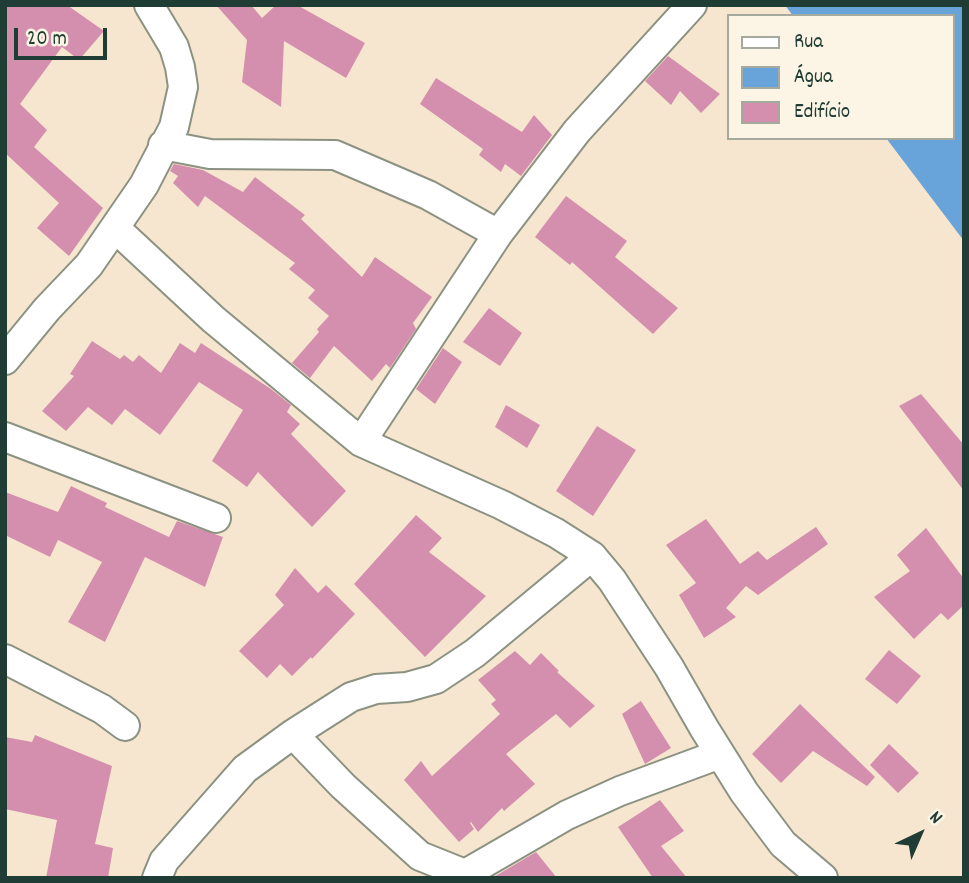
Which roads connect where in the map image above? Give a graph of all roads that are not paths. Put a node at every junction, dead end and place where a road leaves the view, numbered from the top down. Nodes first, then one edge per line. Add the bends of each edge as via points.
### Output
1 (149, 5) edge
2 (692, 5) edge
3 (163, 145) junction
4 (115, 228) junction
5 (498, 234) junction
6 (5, 360) edge
7 (5, 438) edge
8 (361, 442) junction
9 (216, 518) dead end
10 (592, 556) junction
11 (5, 659) edge
12 (125, 726) dead end
13 (293, 734) junction
14 (720, 754) junction
15 (467, 876) edge
16 (157, 878) edge
17 (823, 878) edge

1 - 3 street via 174,47 183,87 174,127
2 - 5 street via 577,131
3 - 4 street via 144,185
3 - 5 street via 210,154 335,155 428,195
4 - 6 street via 89,265
4 - 8 street via 213,318
5 - 8 street
7 - 9 street
8 - 10 street via 502,505
10 - 13 street via 475,653 436,679 351,697
10 - 14 street via 636,615
11 - 12 street via 102,709
13 - 15 street via 420,856
13 - 16 street via 245,769 164,862
14 - 15 street via 567,814
14 - 17 street via 783,844

